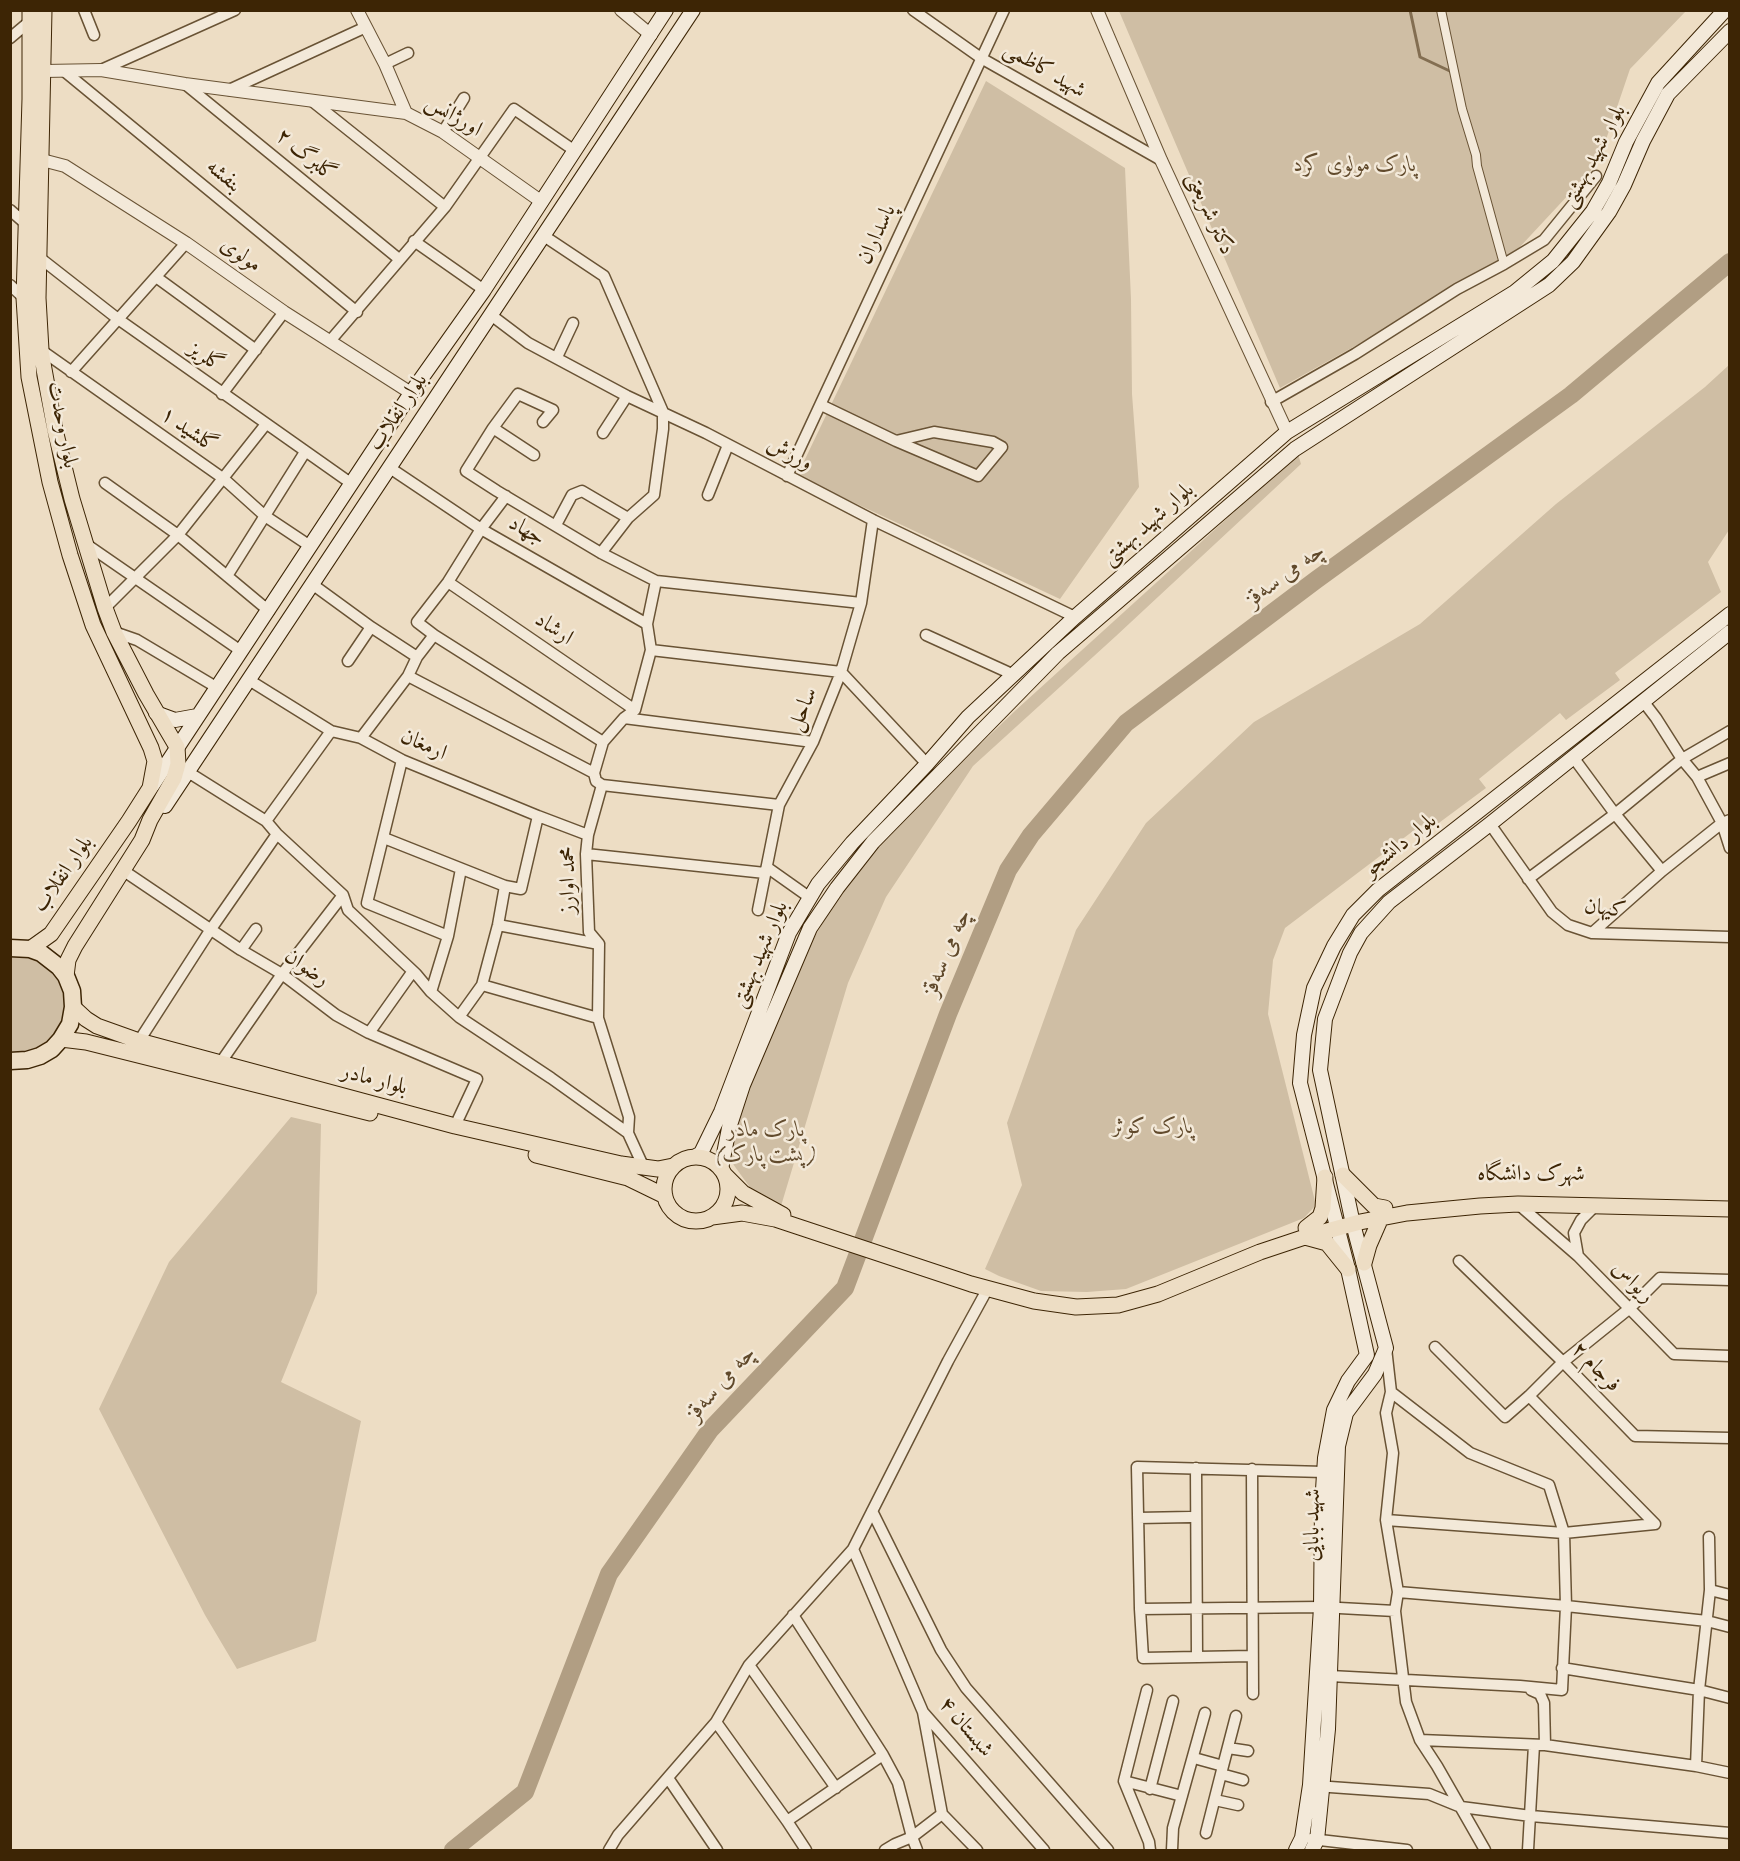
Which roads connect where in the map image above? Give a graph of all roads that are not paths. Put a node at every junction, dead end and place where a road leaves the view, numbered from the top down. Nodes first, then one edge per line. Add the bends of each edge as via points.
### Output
1 (44, 10) edge
2 (84, 10) edge
3 (235, 10) edge
4 (357, 10) edge
5 (621, 10) edge
6 (666, 10) edge
7 (693, 10) edge
8 (913, 10) edge
9 (1004, 10) edge
10 (1097, 10) edge
11 (1441, 10) edge
12 (1725, 10) edge
13 (29, 16) edge
14 (366, 27) junction
15 (1730, 31) edge
16 (94, 35) dead end
17 (651, 35) junction
18 (10, 38) edge
19 (408, 52) dead end
20 (981, 58) junction
21 (659, 62) junction
22 (384, 64) junction
23 (102, 70) junction
24 (44, 71) junction
25 (64, 71) junction
26 (185, 84) junction
27 (229, 90) junction
28 (464, 98) dead end
29 (312, 101) junction
30 (406, 113) junction
31 (443, 132) junction
32 (575, 151) junction
33 (479, 156) junction
34 (42, 160) junction
35 (1161, 160) junction
36 (1596, 176) dead end
37 (542, 202) junction
38 (445, 207) junction
39 (10, 210) edge
40 (26, 224) junction
41 (544, 236) junction
42 (414, 241) junction
43 (186, 243) junction
44 (40, 258) junction
45 (399, 259) junction
46 (1504, 264) junction
47 (156, 277) junction
48 (10, 285) edge
49 (484, 290) junction
50 (24, 297) junction
51 (284, 312) junction
52 (357, 312) junction
53 (491, 315) junction
54 (118, 320) junction
55 (573, 323) dead end
56 (330, 341) junction
57 (41, 350) junction
58 (256, 350) junction
59 (557, 357) junction
60 (71, 372) junction
61 (411, 393) junction
62 (222, 394) junction
63 (627, 396) junction
64 (1271, 402) junction
65 (820, 405) junction
66 (663, 412) junction
67 (543, 422) dead end
68 (266, 424) junction
69 (493, 428) junction
70 (1287, 432) junction
71 (603, 434) dead end
72 (896, 441) junction
73 (728, 445) junction
74 (1295, 449) junction
75 (304, 452) junction
76 (534, 455) dead end
77 (390, 468) junction
78 (787, 476) junction
79 (224, 479) junction
80 (105, 483) dead end
81 (352, 484) junction
82 (708, 495) dead end
83 (506, 496) junction
84 (335, 510) junction
85 (265, 516) junction
86 (628, 518) junction
87 (873, 520) junction
88 (556, 525) junction
89 (481, 529) junction
90 (178, 535) junction
91 (344, 536) junction
92 (84, 542) junction
93 (310, 546) junction
94 (601, 553) junction
95 (227, 576) junction
96 (134, 577) junction
97 (656, 581) junction
98 (448, 582) junction
99 (312, 584) junction
100 (861, 603) junction
101 (105, 608) junction
102 (269, 611) junction
103 (1730, 614) edge
104 (1075, 617) junction
105 (648, 624) junction
106 (371, 627) junction
107 (114, 632) junction
108 (1730, 632) edge
109 (434, 635) junction
110 (926, 635) dead end
111 (651, 650) junction
112 (241, 651) junction
113 (417, 657) junction
114 (348, 662) dead end
115 (841, 672) junction
116 (1014, 675) junction
117 (408, 676) junction
118 (249, 680) junction
119 (216, 687) junction
120 (1643, 701) junction
121 (635, 710) junction
122 (197, 716) junction
123 (159, 718) junction
124 (624, 718) junction
125 (331, 731) junction
126 (1730, 731) edge
127 (145, 736) junction
128 (361, 738) junction
129 (603, 742) junction
130 (813, 742) junction
131 (177, 747) junction
132 (1573, 757) junction
133 (1682, 759) junction
134 (402, 760) junction
135 (1730, 763) edge
136 (927, 764) junction
137 (188, 772) junction
138 (594, 773) junction
139 (1697, 777) junction
140 (602, 785) junction
141 (150, 788) junction
142 (779, 805) junction
143 (1615, 814) junction
144 (538, 816) junction
145 (129, 821) joint
146 (266, 821) junction
147 (1726, 821) edge
148 (1490, 824) junction
149 (277, 834) junction
150 (588, 835) junction
151 (384, 838) junction
152 (142, 840) junction
153 (1730, 848) edge
154 (586, 854) junction
155 (461, 868) junction
156 (124, 871) junction
157 (766, 871) junction
158 (1662, 871) junction
159 (1528, 879) junction
160 (505, 886) junction
161 (343, 895) junction
162 (809, 897) junction
163 (758, 910) dead end
164 (498, 925) junction
165 (211, 929) junction
166 (256, 929) dead end
167 (1592, 933) junction
168 (448, 936) junction
169 (1730, 936) edge
170 (599, 944) junction
171 (10, 948) edge
172 (30, 949) junction
173 (241, 951) junction
174 (413, 971) junction
175 (282, 974) junction
176 (66, 976) junction
177 (482, 985) junction
178 (431, 992) junction
179 (74, 1006) junction
180 (459, 1017) junction
181 (598, 1018) junction
182 (369, 1033) junction
183 (61, 1039) junction
184 (139, 1041) junction
185 (11, 1061) edge
186 (221, 1062) junction
187 (1301, 1068) junction
188 (1320, 1070) junction
189 (455, 1126) junction
190 (628, 1133) junction
191 (696, 1156) junction
192 (673, 1166) junction
193 (644, 1168) junction
194 (723, 1172) junction
195 (1343, 1175) junction
196 (1325, 1177) junction
197 (665, 1196) junction
198 (1730, 1199) edge
199 (1518, 1204) junction
200 (1596, 1205) junction
201 (1730, 1209) edge
202 (1383, 1213) junction
203 (712, 1217) junction
204 (783, 1218) junction
205 (1352, 1220) junction
206 (1336, 1224) junction
207 (1305, 1233) junction
208 (1578, 1256) junction
209 (1460, 1261) dead end
210 (1364, 1263) junction
211 (1348, 1269) junction
212 (1730, 1280) edge
213 (972, 1281) junction
214 (988, 1288) junction
215 (1630, 1308) junction
216 (1435, 1347) dead end
217 (1386, 1348) junction
218 (1730, 1356) edge
219 (1563, 1362) junction
220 (1391, 1392) junction
221 (1529, 1396) junction
222 (1730, 1438) edge
223 (1196, 1468) junction
224 (1252, 1469) junction
225 (1324, 1472) junction
226 (872, 1511) junction
227 (1190, 1517) dead end
228 (1138, 1518) junction
229 (1386, 1520) junction
230 (1564, 1533) junction
231 (1709, 1537) dead end
232 (853, 1549) junction
233 (1710, 1590) junction
234 (1398, 1592) junction
235 (1730, 1595) edge
236 (1566, 1606) junction
237 (1327, 1607) junction
238 (1196, 1608) junction
239 (1251, 1608) junction
240 (1140, 1609) junction
241 (1395, 1611) junction
242 (793, 1615) junction
243 (1707, 1621) junction
244 (1730, 1627) edge
245 (1252, 1656) junction
246 (1197, 1657) junction
247 (749, 1665) junction
248 (1562, 1668) junction
249 (1330, 1676) junction
250 (1402, 1680) junction
251 (1531, 1687) junction
252 (1147, 1690) dead end
253 (1699, 1690) junction
254 (1253, 1694) dead end
255 (1730, 1698) edge
256 (1173, 1701) dead end
257 (923, 1712) junction
258 (1205, 1713) dead end
259 (1236, 1716) dead end
260 (716, 1722) junction
261 (1420, 1740) junction
262 (1540, 1745) junction
263 (1228, 1748) junction
264 (1248, 1751) dead end
265 (883, 1755) junction
266 (1194, 1758) junction
267 (1696, 1766) junction
268 (1222, 1770) junction
269 (1730, 1773) edge
270 (668, 1778) junction
271 (1243, 1780) dead end
272 (1124, 1781) junction
273 (1317, 1786) junction
274 (836, 1788) junction
275 (1150, 1789) junction
276 (1182, 1796) junction
277 (1215, 1800) junction
278 (1238, 1805) dead end
279 (1461, 1807) junction
280 (942, 1814) junction
281 (1532, 1816) junction
282 (787, 1821) junction
283 (1206, 1833) dead end
284 (1730, 1833) edge
285 (912, 1838) junction
286 (1299, 1844) edge
287 (1314, 1845) edge
288 (1406, 1850) edge
289 (609, 1851) edge
290 (717, 1851) edge
291 (806, 1851) edge
292 (885, 1851) edge
293 (904, 1851) edge
294 (917, 1851) edge
295 (977, 1851) edge
296 (1044, 1851) edge
297 (1108, 1851) edge
298 (1150, 1851) edge
299 (1172, 1851) edge
300 (1485, 1851) edge
301 (1528, 1851) edge

1 - 24 main road, بلوار وحدت
2 - 16 street
3 - 23 street
4 - 14 street, اورژانس
5 - 17 street
6 - 17 main road, بلوار انقلاب
7 - 21 main road, بلوار انقلاب
8 - 20 street, شهید کاظمی
9 - 20 street, پاسداران
10 - 35 street, دکتر شریعتی
11 - 46 street via 1462,109
12 - 70 main road, بلوار شهید بهشتی via 1658,83 1593,211 1553,261 1515,292
13 - 18 street
13 - 40 main road, بلوار وحدت
14 - 22 street, اورژانس
14 - 27 street
15 - 74 main road, بلوار شهید بهشتی via 1668,94 1609,212 1573,262 1549,285
17 - 21 main road
17 - 32 main road, بلوار انقلاب
19 - 22 street
20 - 35 street, شهید کاظمی
20 - 65 street, پاسداران
21 - 41 main road, بلوار انقلاب
22 - 30 street, اورژانس
23 - 25 street
23 - 26 street
24 - 25 street
24 - 34 main road, بلوار وحدت
25 - 52 street, بنفشه
26 - 27 street
26 - 45 street, گلبرگ ۲
27 - 29 street
28 - 31 street
29 - 30 street
29 - 38 street
30 - 31 street, اورژانس
31 - 33 street, اورژانس
32 - 33 street via 514,109
32 - 37 main road, بلوار انقلاب
33 - 37 street, اورژانس
33 - 38 street
34 - 43 street, مولوی via 65,166
34 - 44 main road, بلوار وحدت
35 - 64 street, دکتر شریعتی
36 - 46 street via 1544,240
37 - 49 main road, بلوار انقلاب
38 - 42 street
39 - 40 street
40 - 50 main road, بلوار وحدت
41 - 53 main road, بلوار انقلاب
41 - 66 street via 604,276
42 - 45 street
42 - 49 street
43 - 47 street
43 - 51 street, مولوی
44 - 54 street, گلریز
44 - 57 main road, بلوار وحدت
45 - 52 street
46 - 64 street
47 - 54 street
47 - 58 street
48 - 50 street
49 - 61 main road, بلوار انقلاب
50 - 127 main road, بلوار وحدت via 29,377 64,534 93,625
51 - 56 street, مولوی
51 - 58 street
52 - 56 street
53 - 59 street, ورزش via 528,343
53 - 77 main road, بلوار انقلاب
54 - 60 street
54 - 62 street, گلریز
55 - 59 street
56 - 61 street, مولوی
57 - 60 street, گلشید ۱
57 - 92 main road, بلوار وحدت via 60,449
58 - 62 street
59 - 63 street, ورزش
60 - 79 street, گلشید ۱
61 - 81 main road, بلوار انقلاب
62 - 68 street, گلریز
63 - 66 street, ورزش
63 - 71 street
64 - 70 street, دکتر شریعتی
65 - 72 street
65 - 78 street, پاسداران
66 - 73 street, ورزش
66 - 86 street via 654,495
67 - 69 street via 553,410 518,394
68 - 75 street, گلریز
68 - 79 street
69 - 76 street
69 - 83 street via 466,471
70 - 74 main road
70 - 104 main road, بلوار شهید بهشتی
72 - 72 street via 978,476 1002,447 934,432
73 - 78 street, ورزش
73 - 82 street
74 - 194 main road, بلوار شهید بهشتی via 1058,653 873,842 810,928 744,1085 729,1128
75 - 81 street, گلریز
75 - 85 street
77 - 89 street, جهاد
77 - 91 main road, بلوار انقلاب
78 - 87 street, ورزش
79 - 85 street, گلشید ۱
79 - 90 street
80 - 90 street
81 - 84 main road, بلوار انقلاب
83 - 88 street
83 - 89 street
84 - 91 main road via 331,527
84 - 93 main road, بلوار انقلاب
85 - 93 street, گلشید ۱
85 - 95 street
86 - 88 street via 582,491 572,495
86 - 94 street
87 - 100 street, ساحل
87 - 104 street, ورزش
88 - 94 street
89 - 98 street
89 - 105 street, جهاد
90 - 95 street
90 - 96 street
91 - 99 main road, بلوار انقلاب
92 - 96 street
92 - 101 main road, بلوار وحدت
93 - 102 main road, بلوار انقلاب
94 - 97 street
95 - 102 street
96 - 101 street
96 - 112 street
97 - 100 street
97 - 105 street
98 - 109 street via 417,622
98 - 121 street, ارشاد
99 - 106 street
99 - 118 main road, بلوار انقلاب
100 - 115 street, ساحل
101 - 107 main road, بلوار وحدت
102 - 112 main road, بلوار انقلاب
103 - 187 main road, بلوار دانشجو via 1378,890 1353,915 1314,988
104 - 116 main road, بلوار شهید بهشتی
105 - 111 street
106 - 113 street
106 - 114 street
107 - 119 street via 137,640
107 - 123 main road, بلوار وحدت
108 - 120 main road, بلوار دانشجو
109 - 113 street
109 - 129 street
110 - 116 street
111 - 115 street
111 - 121 street
112 - 119 main road, بلوار انقلاب
113 - 117 street
115 - 130 street, ساحل
115 - 136 street
116 - 136 main road, بلوار شهید بهشتی via 968,717
117 - 128 street
117 - 138 street
118 - 125 street, ارمغان
118 - 137 main road, بلوار انقلاب
119 - 122 main road, بلوار انقلاب
120 - 132 main road, بلوار دانشجو
120 - 133 street
121 - 124 street
122 - 123 main road
122 - 131 main road, بلوار انقلاب
123 - 127 main road via 160,734 148,739
123 - 131 main road
124 - 129 street
124 - 130 street
125 - 128 street, ارمغان
125 - 146 street
126 - 133 street
127 - 141 main road, بلوار وحدت via 155,761
128 - 134 street, ارمغان
129 - 138 street
130 - 142 street, ساحل
131 - 141 main road, بلوار انقلاب
131 - 152 main road, بلوار انقلاب via 174,778
132 - 143 street
132 - 148 main road, بلوار دانشجو
133 - 139 street
133 - 143 street
134 - 144 street, ارمغان
134 - 151 street
135 - 139 street
136 - 162 main road, بلوار شهید بهشتی via 852,843
137 - 146 street
137 - 152 main road, بلوار انقلاب
138 - 140 street
139 - 147 street
140 - 142 street
140 - 150 street, محمد اوارز
141 - 145 main road, بلوار وحدت
142 - 157 street, ساحل
143 - 158 street
143 - 159 street
144 - 150 street, ارمغان
144 - 160 street via 521,889
145 - 172 main road, بلوار انقلاب via 51,934
146 - 149 street
147 - 153 street
147 - 158 street
148 - 159 street, کیهان
148 - 188 main road, بلوار دانشجو via 1389,902 1361,933 1341,971 1325,1019
149 - 161 street
149 - 165 street
150 - 154 street, محمد اوارز
151 - 155 street
151 - 168 street via 367,903
152 - 156 main road, بلوار انقلاب
154 - 157 street
154 - 170 street, محمد اوارز via 589,932
155 - 160 street
155 - 168 street
156 - 165 street, رضوان
156 - 176 main road, بلوار انقلاب via 75,945
157 - 162 street
157 - 163 street, ساحل
158 - 167 street
159 - 167 street, کیهان via 1552,912 1568,925
160 - 164 street
161 - 174 street via 348,910
161 - 175 street
162 - 191 main road, بلوار شهید بهشتی via 789,933 721,1112
164 - 170 street
164 - 177 street
165 - 173 street, رضوان
165 - 184 street
166 - 173 street
167 - 169 street, کیهان
168 - 178 street
170 - 181 street, محمد اوارز
171 - 172 highway
172 - 176 highway via 51,959
173 - 175 street, رضوان
174 - 178 street
174 - 182 street
175 - 182 street, رضوان via 336,1015
175 - 186 street
176 - 179 highway
177 - 180 street
177 - 181 street
178 - 180 street
179 - 183 highway
179 - 184 main road, بلوار مادر via 97,1026
180 - 190 street
181 - 190 street, محمد اوارز via 629,1117
182 - 189 street, رضوان via 477,1079
183 - 185 highway via 40,1056
183 - 197 main road, بلوار مادر via 86,1042 628,1178
184 - 186 main road, بلوار مادر
186 - 189 main road, بلوار مادر
187 - 188 main road
187 - 196 main road, بلوار دانشجو via 1300,1083
188 - 195 main road, بلوار دانشجو
189 - 193 main road, بلوار مادر
190 - 193 street
191 - 192 main road
191 - 194 main road via 713,1161
192 - 193 main road, بلوار مادر
192 - 197 main road via 664,1185
194 - 203 main road via 728,1193 725,1203
194 - 204 main road via 743,1193
195 - 202 main road
195 - 205 main road, بلوار دانشجو
196 - 206 main road, بلوار دانشجو
196 - 207 main road via 1320,1217
197 - 203 main road via 673,1211 683,1218 702,1221
198 - 202 main road, شهرک دانشگاه via 1472,1198
199 - 200 main road
199 - 202 main road
199 - 208 street, ریواس
200 - 201 main road
200 - 208 street via 1574,1233
202 - 205 main road
202 - 210 main road
203 - 204 main road via 742,1213
204 - 213 main road
205 - 206 main road
205 - 210 main road
206 - 207 main road
206 - 211 main road, شهید بابایی
207 - 211 main road via 1327,1243
207 - 213 main road via 1126,1296 1048,1295
207 - 214 main road via 1158,1294 1118,1305 1049,1304
208 - 215 street, ریواس
209 - 219 street, فرجام ۲
210 - 217 main road
211 - 225 main road, شهید بابایی via 1367,1355 1334,1410
212 - 215 street via 1660,1278
213 - 214 main road
214 - 226 street
215 - 218 street, ریواس via 1674,1354
215 - 219 street
216 - 221 street via 1505,1417
217 - 220 street
217 - 237 main road, شهید بابایی via 1375,1374 1346,1413 1338,1446
219 - 221 street
219 - 222 street, فرجام ۲ via 1635,1436
220 - 229 street via 1386,1413 1393,1453
220 - 230 street via 1470,1453 1549,1485
221 - 230 street via 1655,1524
223 - 224 street
223 - 228 street via 1137,1467
223 - 238 street
224 - 225 street
224 - 239 street
225 - 237 main road, شهید بابایی
226 - 232 street
226 - 297 street via 941,1650 966,1688
227 - 228 street
228 - 240 street
229 - 230 street
229 - 234 street
230 - 236 street
231 - 233 street
232 - 242 street
232 - 257 street, شبستان ۴
233 - 235 street
233 - 243 street
234 - 236 street
234 - 241 street
236 - 243 street
236 - 248 street
237 - 239 street
237 - 241 street
237 - 249 main road, شهید بابایی
237 - 273 main road, شهید بابایی
238 - 239 street
238 - 240 street
238 - 246 street
239 - 245 street
240 - 246 street via 1143,1658
241 - 250 street
242 - 247 street
242 - 265 street
243 - 244 street
243 - 253 street
245 - 246 street
245 - 254 street
247 - 260 street
247 - 274 street
248 - 251 street via 1562,1690
248 - 253 street
249 - 250 street
249 - 273 main road, شهید بابایی
250 - 251 street
250 - 261 street
251 - 262 street via 1544,1703
252 - 272 street
253 - 255 street
253 - 267 street
256 - 275 street
257 - 280 street
257 - 296 street, شبستان ۴
258 - 266 street
259 - 263 street
260 - 270 street
260 - 282 street
261 - 262 street
261 - 279 street
262 - 267 street
262 - 281 street
263 - 264 street
263 - 268 street
265 - 274 street
265 - 285 street via 898,1783
266 - 268 street
266 - 276 street
267 - 269 street
268 - 271 street
268 - 277 street
270 - 289 street via 618,1835
270 - 290 street
272 - 275 street
272 - 298 street
273 - 279 street via 1429,1794
273 - 286 main road, شهید بابایی
273 - 287 main road, شهید بابایی
274 - 282 street
275 - 276 street
276 - 299 street via 1173,1828
277 - 278 street
277 - 283 street
279 - 281 street
279 - 300 street
280 - 285 street
280 - 295 street
281 - 284 street
281 - 301 street
282 - 291 street
285 - 292 street
285 - 293 street
285 - 294 street
286 - 287 street
287 - 288 street

